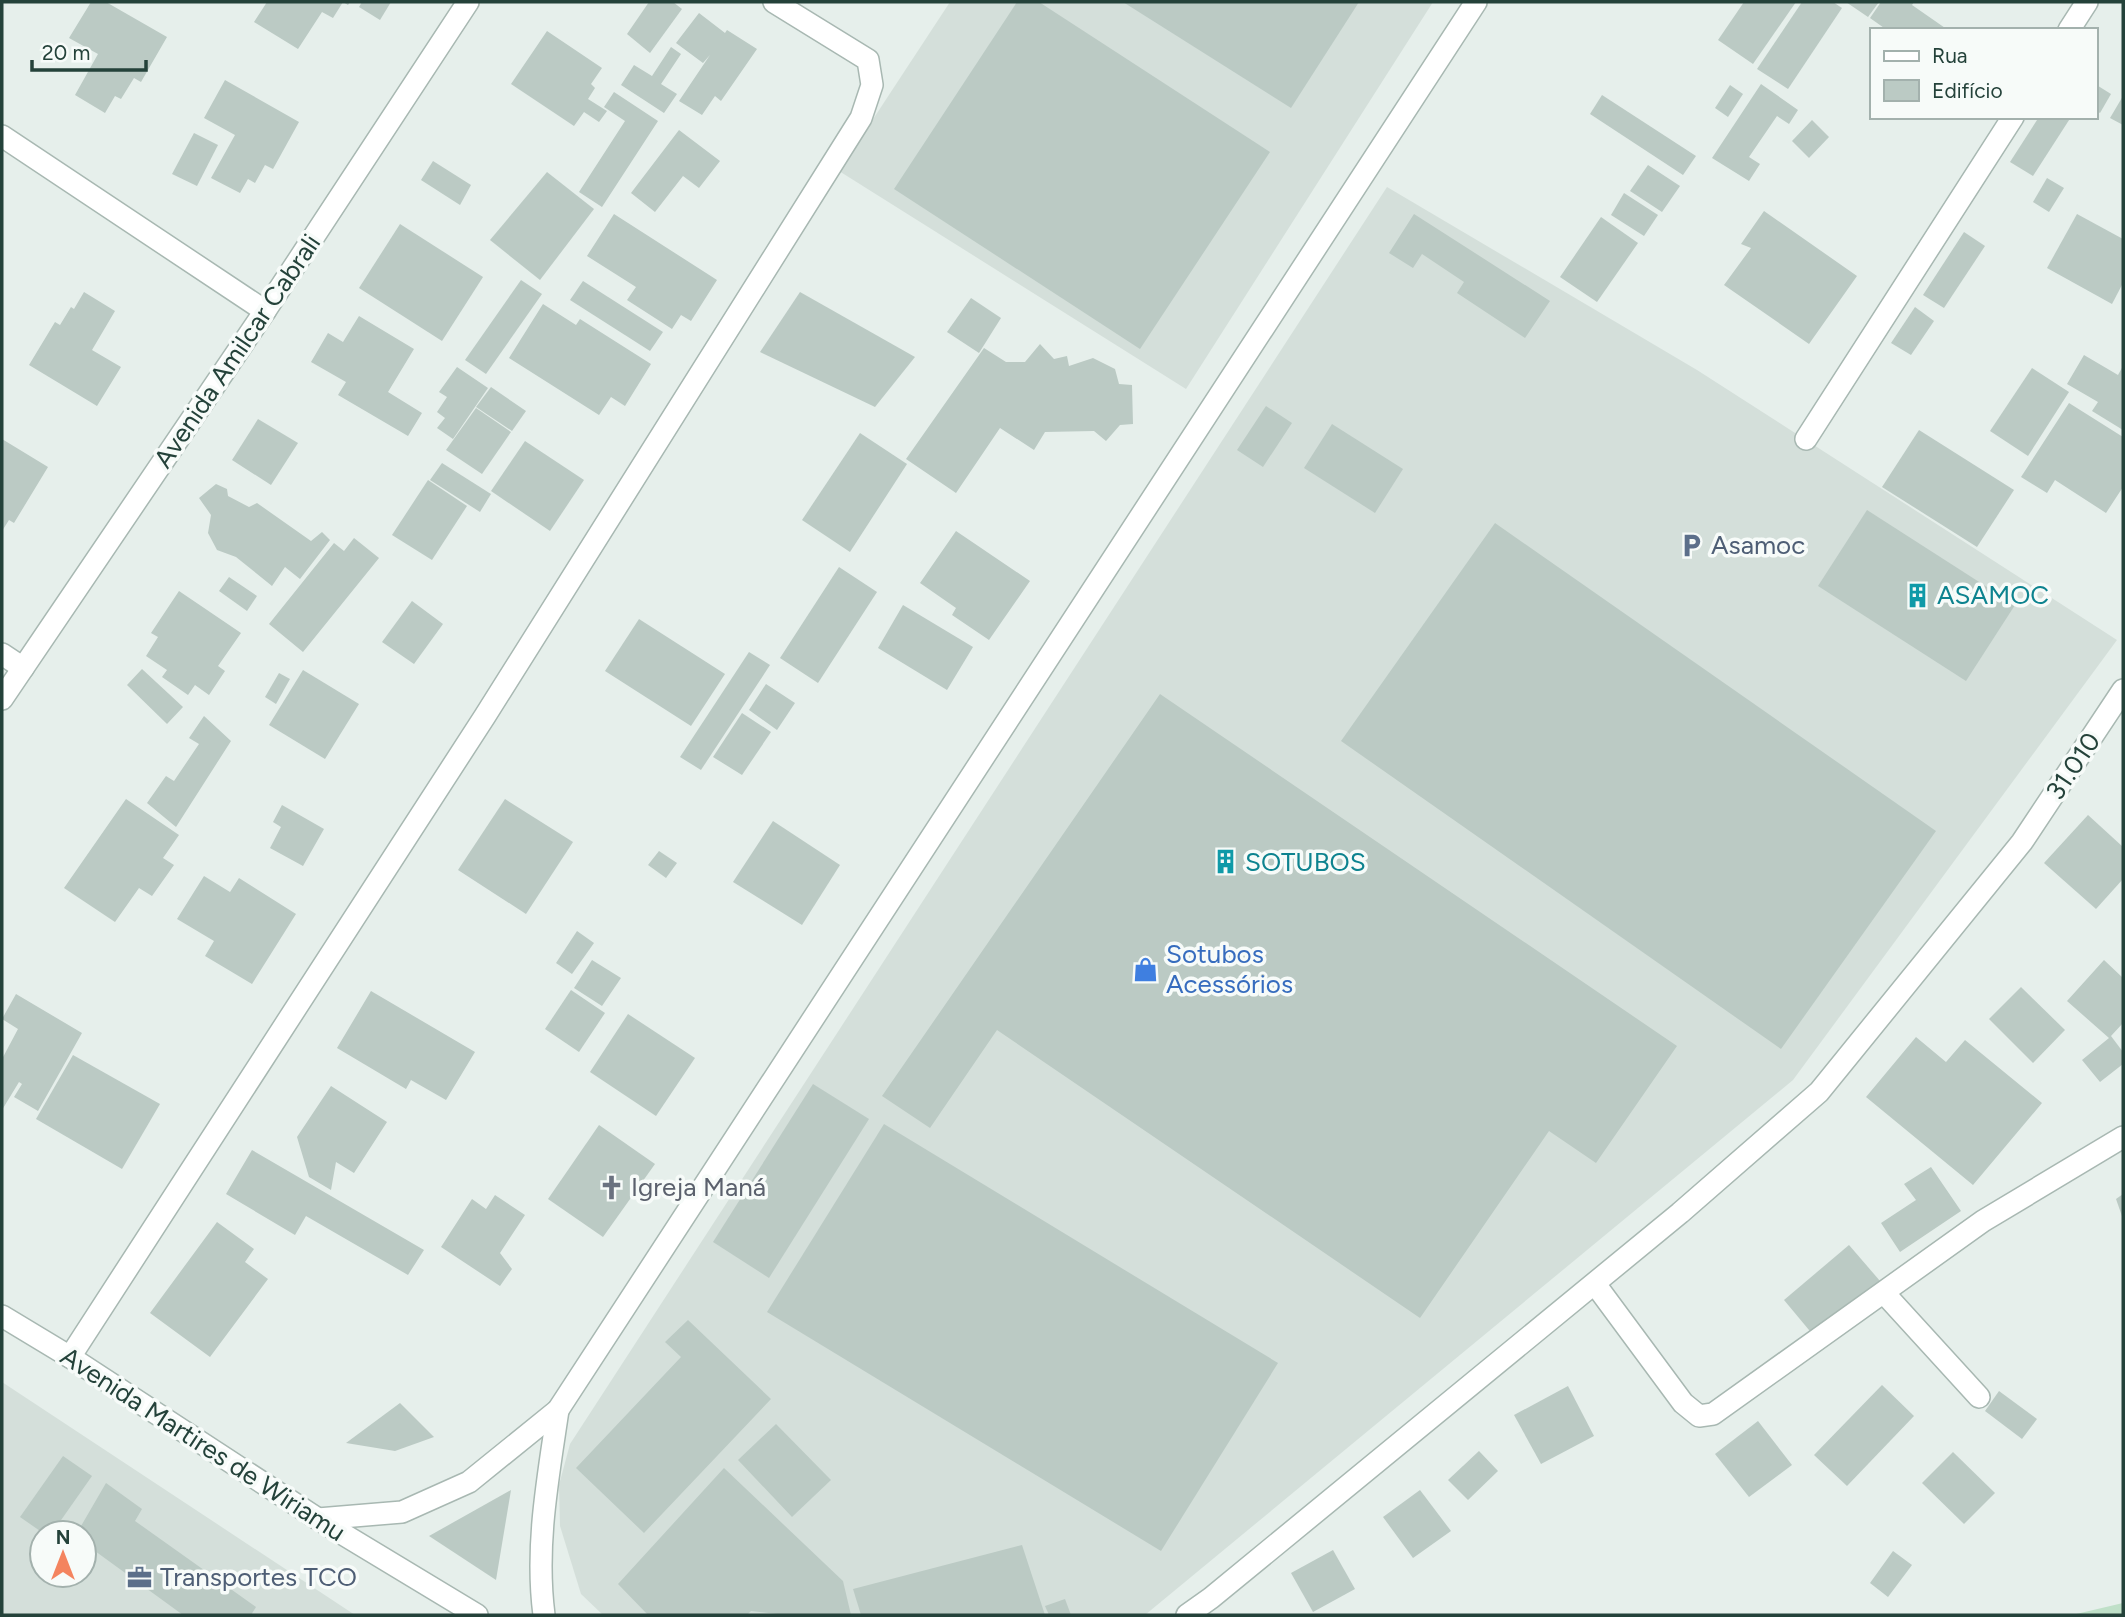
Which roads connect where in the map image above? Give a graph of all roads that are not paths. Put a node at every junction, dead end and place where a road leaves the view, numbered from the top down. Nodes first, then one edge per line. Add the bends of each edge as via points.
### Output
1 (468, 2) edge
2 (774, 2) edge
3 (1476, 2) edge
4 (2087, 2) edge
5 (2070, 28) edge
6 (2012, 119) edge
7 (2, 136) edge
8 (265, 311) junction
9 (1806, 439) dead end
10 (2, 654) edge
11 (23, 668) junction
12 (2123, 690) edge
13 (2, 699) edge
14 (2123, 1137) edge
15 (1595, 1284) junction
16 (1884, 1293) junction
17 (2, 1316) edge
18 (70, 1357) junction
19 (1979, 1397) dead end
20 (558, 1410) junction
21 (318, 1519) junction
22 (468, 1613) edge
23 (544, 1615) edge
24 (1187, 1615) edge

1 - 8 street, Avenida Amilcar Cabrali
2 - 18 street via 868,60 872,85 861,118 485,716
3 - 20 street
4 - 5 street
6 - 9 street
7 - 8 street
8 - 11 street, Avenida Amilcar Cabrali
10 - 11 street
11 - 13 street, Avenida Amilcar Cabrali
12 - 15 street, 31.010 via 2022,842 1819,1092
14 - 16 street via 1983,1221
15 - 16 street via 1683,1404 1699,1416 1713,1414
15 - 24 street, 31.010
16 - 19 street
17 - 18 street, Avenida Martires de Wiriamu
18 - 21 street, Avenida Martires de Wiriamu
20 - 21 street via 468,1482 402,1512
20 - 23 street via 542,1512
21 - 22 street, Avenida Martires de Wiriamu

